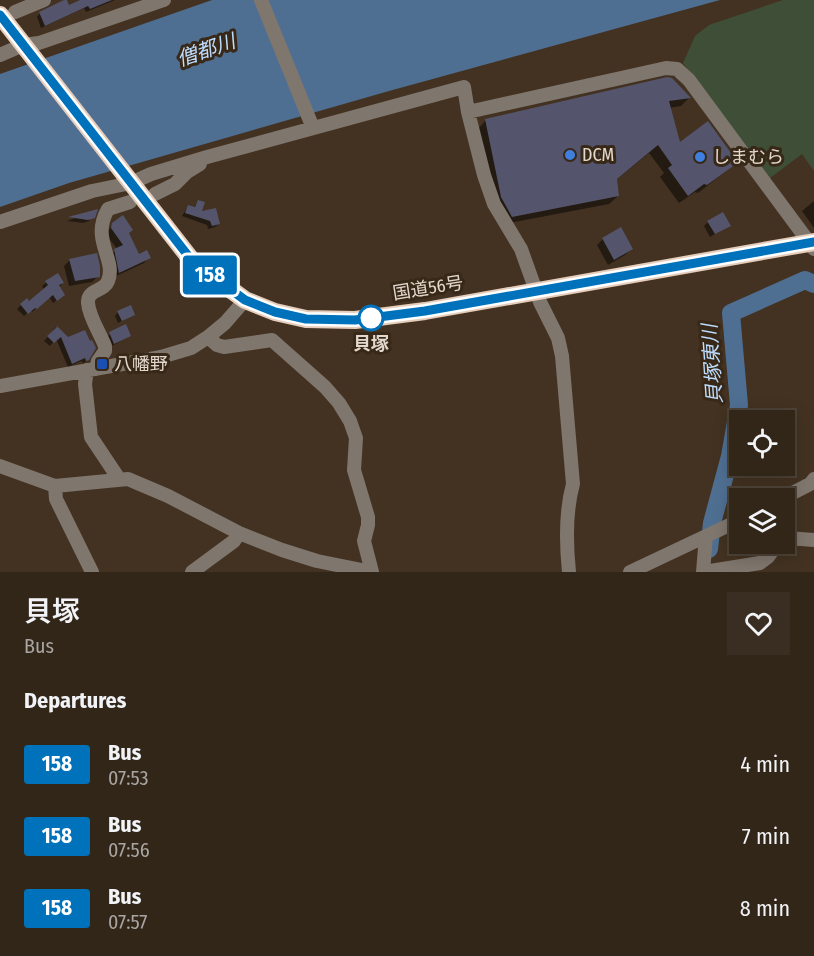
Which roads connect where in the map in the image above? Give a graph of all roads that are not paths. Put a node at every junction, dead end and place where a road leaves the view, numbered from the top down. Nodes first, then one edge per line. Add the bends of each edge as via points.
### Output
1 (44, 0) edge
2 (164, 0) edge
3 (261, 0) edge
4 (8, 13) edge
5 (28, 51) junction
6 (0, 55) edge
7 (468, 112) junction
8 (312, 124) junction
9 (207, 157) junction
10 (130, 182) junction
11 (155, 194) dead end
12 (130, 202) dead end
13 (0, 222) edge
14 (812, 244) edge
15 (536, 291) junction
16 (245, 300) junction
17 (208, 337) junction
18 (92, 369) junction
19 (4, 385) edge
20 (0, 397) edge
21 (0, 466) edge
22 (119, 479) junction
23 (814, 479) edge
24 (55, 486) junction
25 (795, 492) edge
26 (729, 525) edge
27 (239, 533) junction
28 (706, 536) junction
29 (795, 539) edge
30 (814, 540) edge
31 (770, 554) edge
32 (92, 572) edge
33 (192, 572) edge
34 (372, 572) edge
35 (569, 572) edge
36 (630, 572) edge
37 (703, 572) edge

1 - 4 street
2 - 5 street via 39,43
3 - 8 street
4 - 5 highway, 国道56号
5 - 6 street
5 - 10 highway, 国道56号
7 - 8 street via 464,87
7 - 14 street via 666,68 677,69
7 - 15 street via 494,204 521,249
8 - 9 street
9 - 10 street
9 - 11 street via 182,179
10 - 13 street
10 - 16 highway, 国道56号 via 193,262
12 - 18 street via 108,209 102,220 108,281 91,293 88,306 105,351
14 - 15 highway, 国道56号
15 - 16 highway, 国道56号 via 355,320 306,319
15 - 35 street via 558,338 562,357 573,484 568,511
16 - 17 street
17 - 18 street via 190,348 161,357
17 - 34 street via 224,347 272,340 339,403 357,438 354,470 368,517 364,541
18 - 19 street
18 - 22 street via 85,384 91,437
19 - 20 street
21 - 24 street
22 - 24 street
22 - 27 street via 144,485
23 - 25 street
24 - 32 street via 56,499
26 - 28 street
27 - 33 street
27 - 34 street via 317,561
28 - 36 street
28 - 37 street
29 - 30 street
31 - 37 street via 760,563

